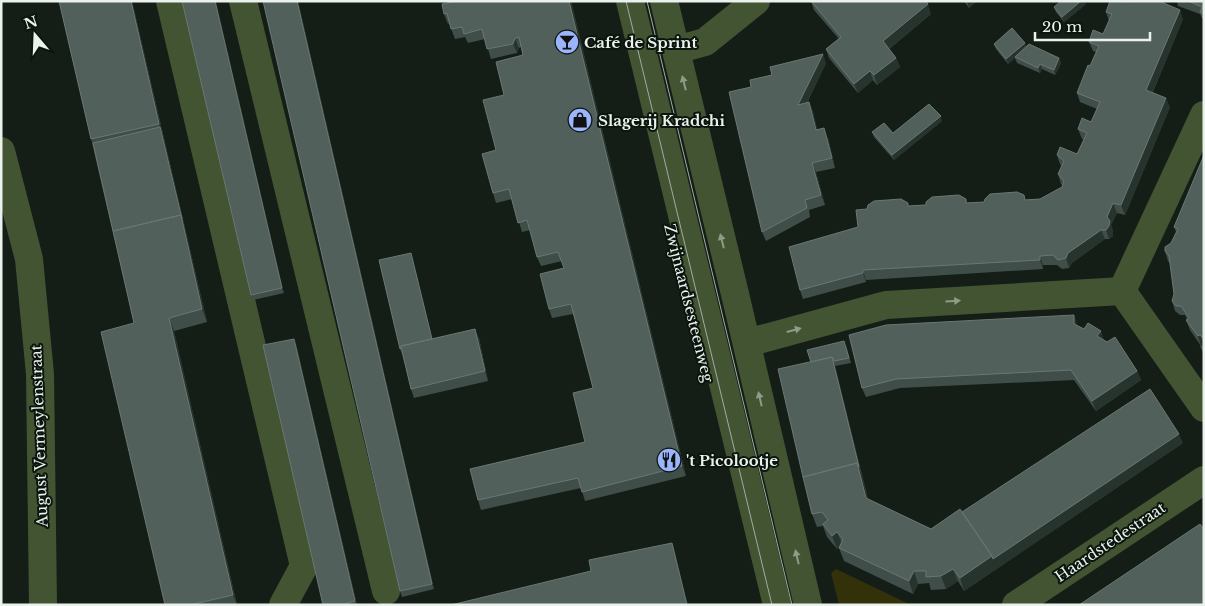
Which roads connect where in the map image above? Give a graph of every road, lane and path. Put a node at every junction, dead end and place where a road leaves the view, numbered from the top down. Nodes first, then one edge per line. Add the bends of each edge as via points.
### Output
1 (170, 1) edge
2 (243, 1) edge
3 (614, 1) edge
4 (630, 1) edge
5 (643, 1) edge
6 (664, 1) edge
7 (756, 1) edge
8 (676, 50) junction
9 (1204, 116) edge
10 (1, 152) edge
11 (1122, 291) junction
12 (747, 343) junction
13 (1204, 408) edge
14 (1204, 480) edge
15 (386, 591) dead end
16 (43, 605) edge
17 (283, 605) edge
18 (762, 605) edge
19 (778, 605) edge
20 (788, 605) edge
21 (808, 605) edge
22 (1016, 605) edge

1 - 17 street via 304,566
2 - 15 street
3 - 18 street, Zwijnaardsesteenweg
4 - 19 street
5 - 20 street
6 - 8 street
7 - 8 street via 705,42
12 -> 8 street
9 - 11 street
10 - 16 street, August Vermeylenstraat via 29,259 40,374
12 -> 11 street via 886,305
11 - 13 street
21 -> 12 street
14 - 22 street, Haardstedestraat

